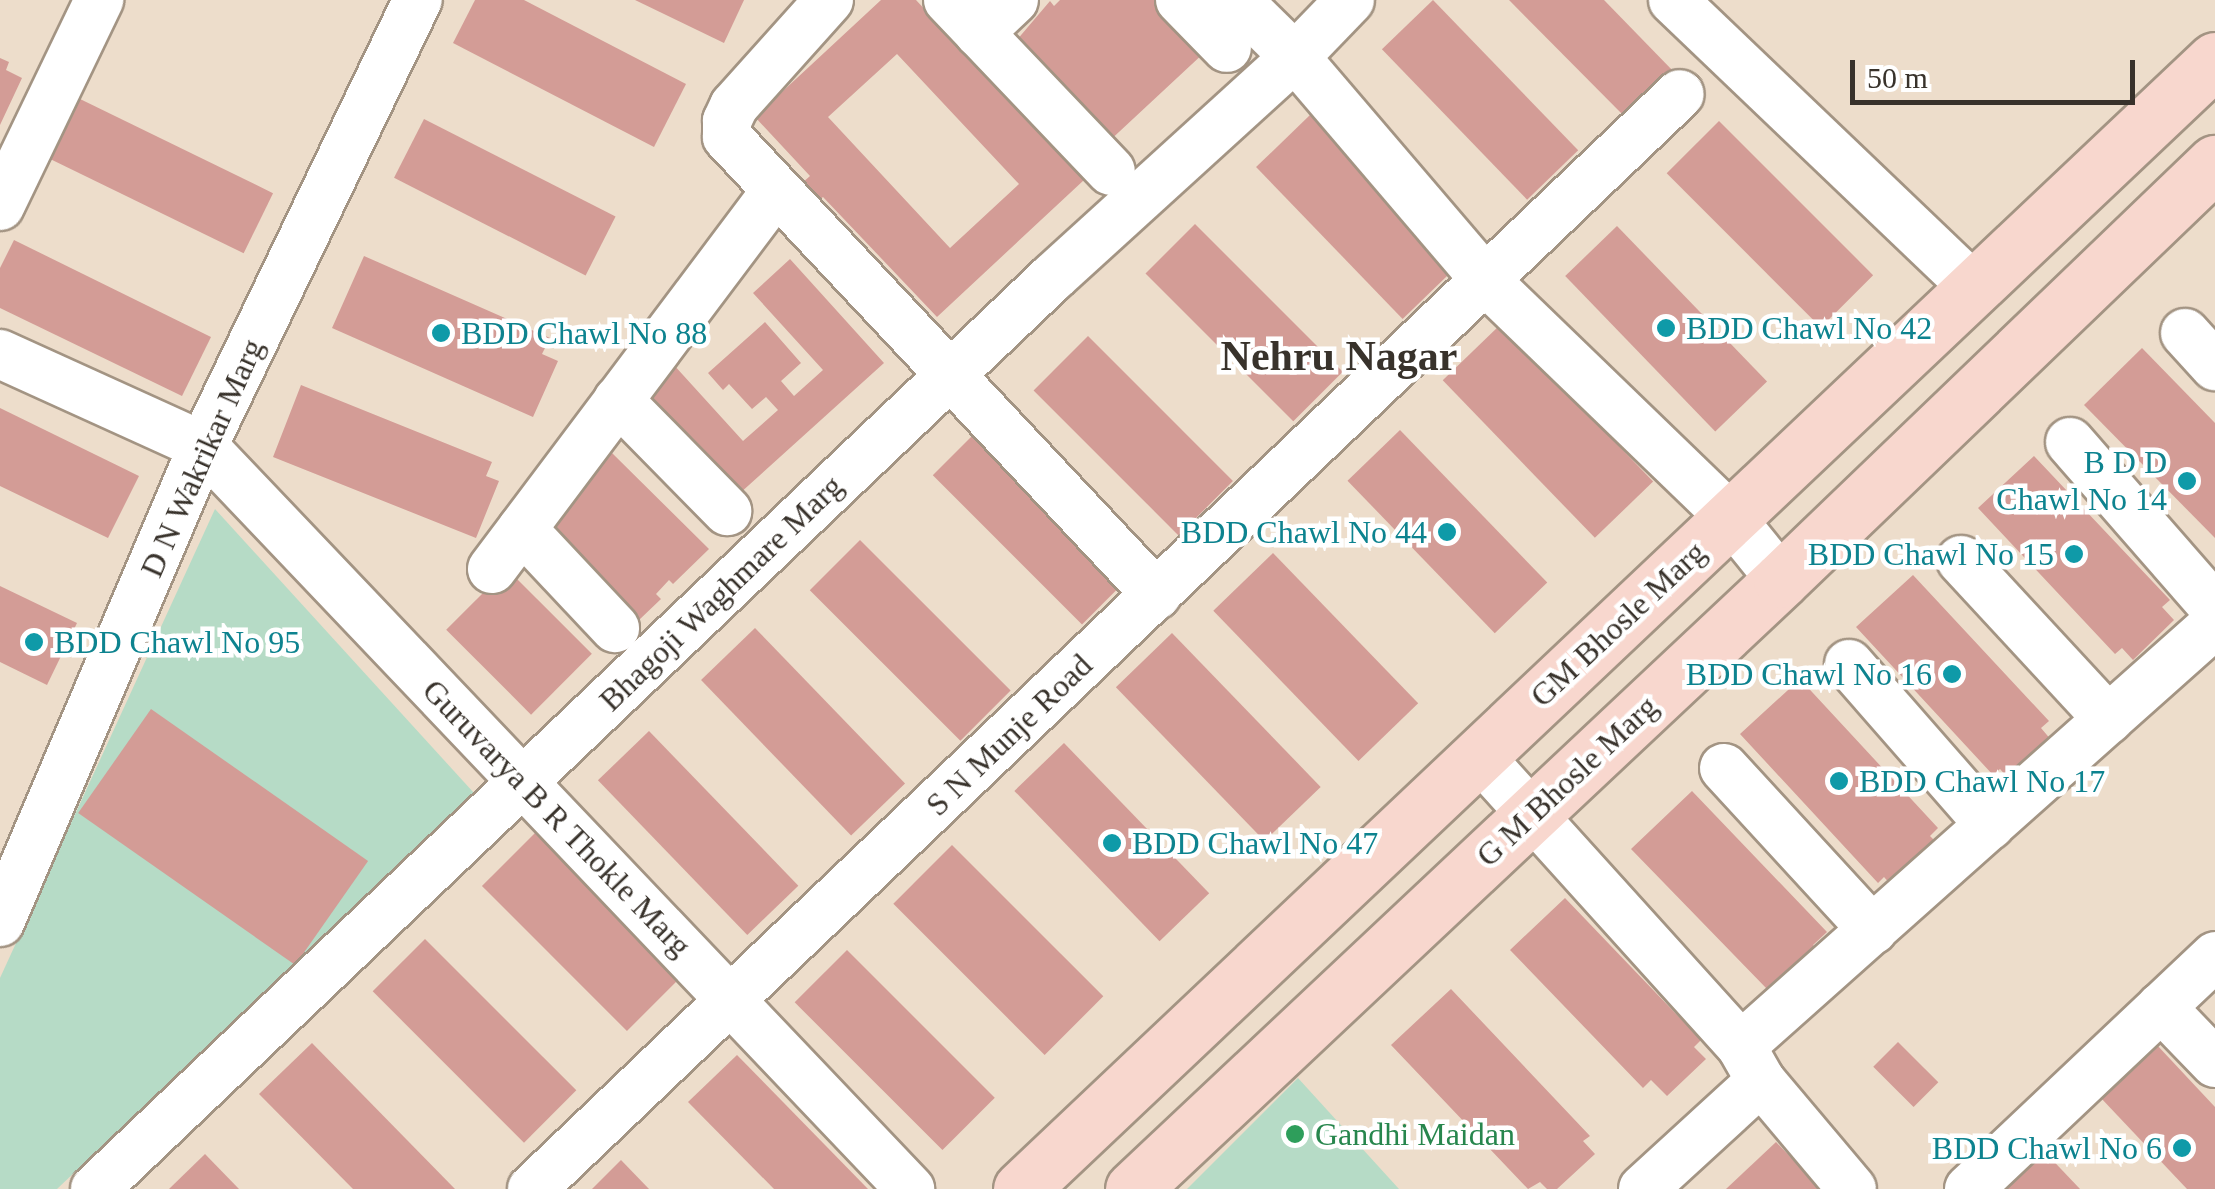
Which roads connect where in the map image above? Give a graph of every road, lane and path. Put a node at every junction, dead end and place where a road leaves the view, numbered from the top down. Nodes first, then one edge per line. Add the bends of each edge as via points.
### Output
1 (99, 0) edge
2 (418, 0) edge
3 (828, 0) edge
4 (1014, 0) edge
5 (1180, 0) edge
6 (1237, 0) edge
7 (1350, 0) edge
8 (1672, 0) edge
9 (964, 16) edge
10 (1227, 48) dead end
11 (1295, 57) junction
12 (2215, 60) edge
13 (1680, 94) dead end
14 (2215, 163) edge
15 (1111, 171) dead end
16 (776, 190) junction
17 (0, 206) edge
18 (1487, 282) junction
19 (1974, 288) junction
20 (0, 354) edge
21 (948, 376) junction
22 (618, 400) junction
23 (2070, 442) dead end
24 (203, 446) junction
25 (727, 511) dead end
26 (1731, 518) junction
27 (522, 529) junction
28 (1961, 560) dead end
29 (492, 569) dead end
30 (1781, 580) junction
31 (1157, 595) junction
32 (2215, 608) edge
33 (2215, 624) edge
34 (615, 628) dead end
35 (1848, 664) dead end
36 (2108, 719) junction
37 (1479, 756) junction
38 (1724, 768) dead end
39 (522, 782) junction
40 (1531, 815) junction
41 (1990, 825) junction
42 (0, 922) edge
43 (1874, 930) junction
44 (2215, 956) edge
45 (730, 1000) junction
46 (2162, 1007) junction
47 (1751, 1064) junction
48 (2215, 1064) edge
49 (94, 1189) edge
50 (532, 1189) edge
51 (910, 1189) edge
52 (1021, 1189) edge
53 (1132, 1189) edge
54 (1643, 1189) edge
55 (1852, 1189) edge
56 (1969, 1189) edge

1 - 17 street
2 - 24 street, D N Wakrikar Marg
3 - 16 street via 727,121 727,138
4 - 9 street
5 - 10 street
6 - 11 street
7 - 11 street, Bhagoji Waghmare Marg
8 - 19 street
9 - 15 street
11 - 18 street
11 - 21 street, Bhagoji Waghmare Marg
12 - 19 main road, GM Bhosle Marg
13 - 18 street, S N Munje Road
14 - 30 main road, G M Bhosle Marg
16 - 21 street
16 - 22 street
18 - 26 street
18 - 31 street, S N Munje Road
19 - 26 main road, GM Bhosle Marg
20 - 24 street
21 - 31 street
21 - 39 street, Bhagoji Waghmare Marg
22 - 25 street
22 - 27 street
23 - 32 street
24 - 39 street, Guruvarya B R Thokle Marg
24 - 42 street, D N Wakrikar Marg
26 - 30 street
26 - 37 main road, GM Bhosle Marg
27 - 29 street
27 - 34 street
28 - 36 street
30 - 40 main road, G M Bhosle Marg
31 - 45 street, S N Munje Road
33 - 36 street
35 - 41 street
36 - 41 street
37 - 40 street
37 - 52 main road, GM Bhosle Marg
38 - 43 street
39 - 45 street, Guruvarya B R Thokle Marg
39 - 49 street, Bhagoji Waghmare Marg
40 - 47 street
40 - 53 main road, G M Bhosle Marg
41 - 43 street
43 - 47 street
44 - 46 street
45 - 50 street, S N Munje Road
45 - 51 street, Guruvarya B R Thokle Marg
46 - 48 street
46 - 56 street
47 - 54 street
47 - 55 street

